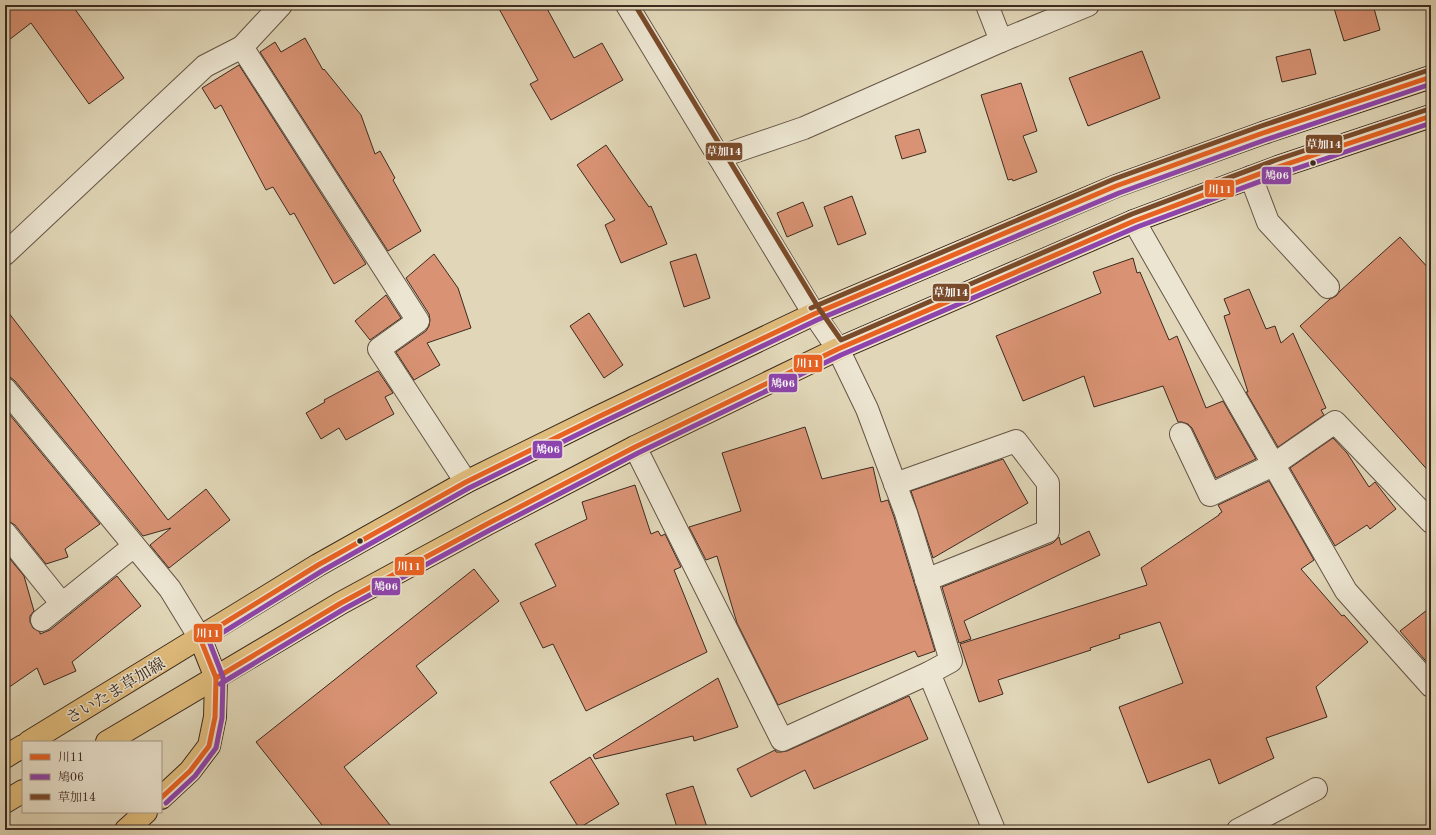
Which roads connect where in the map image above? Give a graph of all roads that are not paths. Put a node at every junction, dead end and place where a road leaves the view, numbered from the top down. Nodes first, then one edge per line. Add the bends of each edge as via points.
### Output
1 (282, 5) edge
2 (627, 5) edge
3 (987, 5) edge
4 (1088, 5) edge
5 (1001, 41) junction
6 (242, 47) junction
7 (1431, 77) edge
8 (1431, 116) edge
9 (719, 157) junction
10 (1251, 177) junction
11 (1134, 221) junction
12 (5, 254) edge
13 (1328, 287) dead end
14 (814, 314) junction
15 (838, 349) junction
16 (5, 389) edge
17 (1181, 434) dead end
18 (635, 447) junction
19 (1273, 465) junction
20 (466, 482) junction
21 (895, 484) junction
22 (1431, 522) edge
23 (5, 534) edge
24 (134, 546) junction
25 (926, 580) junction
26 (62, 604) junction
27 (42, 620) dead end
28 (200, 638) junction
29 (929, 673) junction
30 (216, 678) junction
31 (1431, 686) edge
32 (31, 741) edge
33 (109, 741) edge
34 (22, 747) edge
35 (5, 757) edge
36 (1316, 789) dead end
37 (22, 792) edge
38 (162, 797) edge
39 (5, 802) edge
40 (145, 813) edge
41 (126, 830) edge
42 (994, 830) edge
43 (1238, 830) edge

1 - 6 street
2 - 9 street
3 - 5 street
4 - 5 street
5 - 9 street via 804,128
6 - 12 street via 205,66
6 - 20 street via 418,321 379,349
7 - 14 main road, さいたま草加線 via 1263,133 1116,186
8 - 10 main road
9 - 14 street
10 - 11 main road
10 - 13 street via 1268,222
11 - 15 main road
11 - 19 street
14 - 15 street
14 - 20 main road, さいたま草加線
15 - 18 main road
15 - 21 street via 867,409
16 - 24 street
17 - 19 street via 1210,495
18 - 29 street via 782,740
18 - 30 main road via 341,603
19 - 22 street via 1335,422
19 - 31 street via 1346,591
20 - 28 main road, さいたま草加線 via 318,565
21 - 25 street
21 - 25 street via 1016,441 1048,482 1048,531
23 - 26 street
24 - 26 street
24 - 28 street via 170,589
25 - 29 street via 951,661
26 - 27 street
28 - 30 main road
28 - 32 main road, さいたま草加線
29 - 42 street
30 - 33 main road
30 - 38 main road via 215,717 209,746 190,771
34 - 35 main road
36 - 43 street
37 - 39 main road
40 - 41 main road

